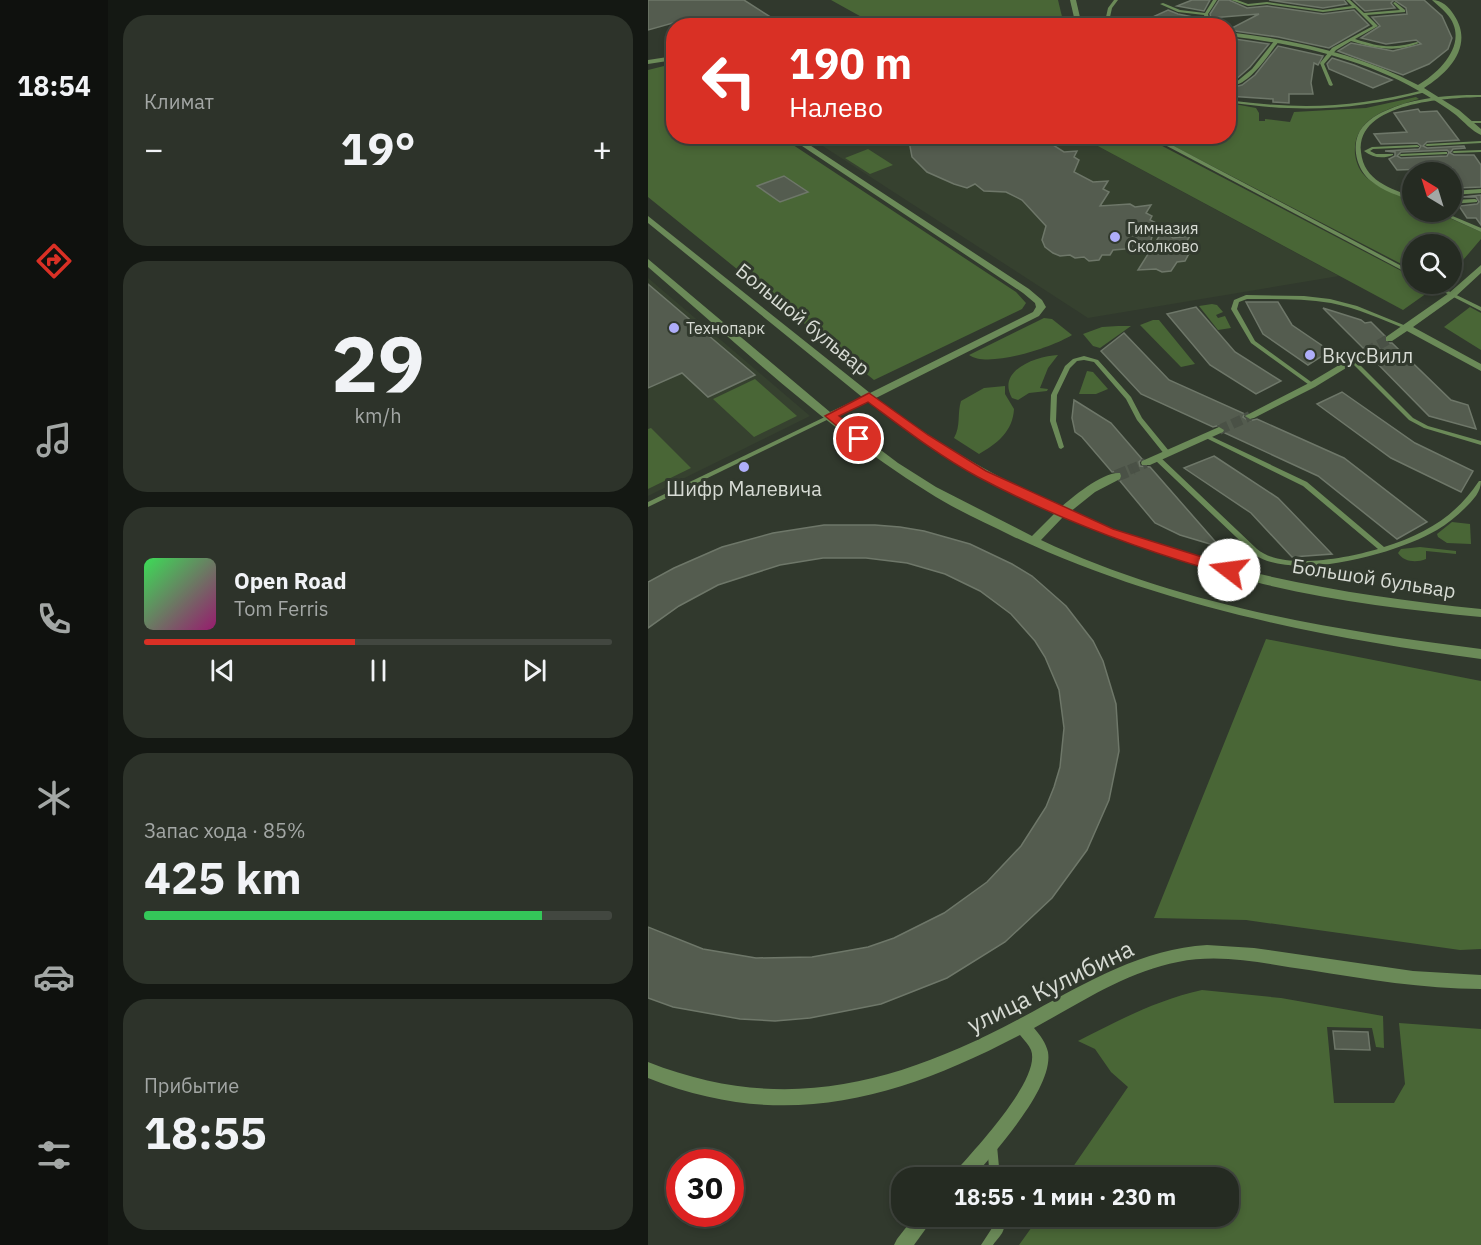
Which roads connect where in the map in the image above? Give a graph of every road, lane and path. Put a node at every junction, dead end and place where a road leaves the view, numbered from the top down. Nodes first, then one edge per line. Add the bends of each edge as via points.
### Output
1 (1073, 0) edge
2 (1116, 0) edge
3 (1215, 0) edge
4 (1233, 0) edge
5 (1348, 0) edge
6 (1435, 0) edge
7 (1395, 3) dead end
8 (1162, 4) dead end
9 (1356, 7) junction
10 (1206, 14) junction
11 (1364, 14) junction
12 (1077, 18) edge
13 (1108, 18) edge
14 (1207, 18) edge
15 (1236, 35) edge
16 (1352, 40) junction
17 (1277, 41) junction
18 (1417, 43) dead end
19 (1329, 53) junction
20 (666, 59) edge
21 (648, 62) edge
22 (1237, 84) dead end
23 (1331, 85) dead end
24 (1421, 89) junction
25 (1481, 96) edge
26 (1437, 98) junction
27 (1236, 102) edge
28 (1469, 122) junction
29 (1481, 122) edge
30 (1480, 132) edge
31 (1481, 142) edge
32 (802, 144) edge
33 (1165, 144) edge
34 (1427, 145) dead end
35 (1418, 146) dead end
36 (1481, 151) edge
37 (1454, 152) dead end
38 (1445, 153) dead end
39 (1391, 155) dead end
40 (1401, 155) dead end
41 (1481, 191) edge
42 (1462, 192) edge
43 (1402, 194) edge
44 (1475, 201) dead end
45 (1462, 202) edge
46 (648, 219) edge
47 (1462, 222) edge
48 (1481, 230) edge
49 (648, 262) edge
50 (1402, 268) edge
51 (1481, 268) edge
52 (1452, 295) junction
53 (1481, 309) edge
54 (1407, 328) junction
55 (1389, 339) tunnel mouth
56 (1366, 352) tunnel mouth
57 (1353, 361) junction
58 (1481, 368) edge
59 (1312, 385) junction
60 (869, 397) junction
61 (831, 416) junction
62 (1250, 416) tunnel mouth
63 (1219, 430) tunnel mouth
64 (1206, 436) junction
65 (1481, 443) edge
66 (1061, 447) dead end
67 (1162, 456) junction
68 (1146, 463) tunnel mouth
69 (1116, 476) tunnel mouth
70 (1481, 483) edge
71 (648, 505) edge
72 (1061, 512) junction
73 (1033, 542) junction
74 (1384, 550) junction
75 (1481, 614) edge
76 (1481, 654) edge
77 (1481, 982) edge
78 (1022, 1026) junction
79 (648, 1071) edge
80 (992, 1141) junction
81 (970, 1167) edge
82 (994, 1167) edge
83 (918, 1227) edge
84 (1000, 1227) edge
85 (903, 1245) edge
86 (986, 1245) edge

1 - 12 street
2 - 13 lane
3 - 10 lane
4 - 9 lane via 1248,5 1267,3 1323,11
5 - 9 lane
6 - 24 street via 1451,14 1460,44 1449,66
7 - 11 lane via 1404,10
8 - 10 lane via 1179,11
9 - 11 lane
10 - 14 lane
11 - 16 lane via 1376,26
15 - 17 street
16 - 18 lane via 1397,49
16 - 19 lane
17 - 19 street
17 - 22 lane via 1250,75
19 - 23 lane via 1322,64
19 - 24 street
20 - 21 street
24 - 26 street
24 - 27 lane via 1372,104 1327,108 1278,108
25 - 26 lane
26 - 28 street
26 - 43 lane via 1377,116 1367,125 1358,147 1360,164 1368,176
28 - 29 lane
28 - 30 street
31 - 34 lane
32 - 60 street via 1026,291 1041,307 1036,314
33 - 50 lane
35 - 39 lane via 1366,151 1374,156
36 - 37 lane
38 - 40 lane
41 - 42 lane
44 - 45 lane
46 - 60 street, Большой бульвар
47 - 48 lane
49 - 61 street
51 - 52 street
52 - 53 lane
52 - 54 street
54 - 55 street
54 - 58 street
54 - 59 lane via 1355,308 1317,299 1246,297 1236,301 1234,309 1253,342
56 - 57 street
57 - 59 street
57 - 65 lane via 1411,420
59 - 62 street
60 - 61 street
60 - 72 street, Большой бульвар via 982,474
61 - 71 lane
61 - 73 street via 933,491
63 - 64 street
64 - 67 street
64 - 74 lane via 1305,484
66 - 67 lane via 1053,421 1054,395 1067,367 1084,358 1096,362 1129,398
67 - 68 street
67 - 74 lane via 1263,557 1317,562
69 - 72 street via 1089,490
70 - 74 lane via 1472,497 1441,525
72 - 73 street
72 - 75 street, Большой бульвар via 1109,532 1249,575 1351,597
73 - 76 street via 1118,576 1245,614 1379,642
77 - 78 street, улица Кулибина via 1412,980 1268,957 1198,951 1141,965 1106,979
78 - 79 street, улица Кулибина via 929,1069 877,1086 830,1094 787,1098 743,1096
78 - 80 street via 1041,1053 1039,1070 1011,1120
80 - 81 street
80 - 82 lane
83 - 85 street
84 - 86 lane

